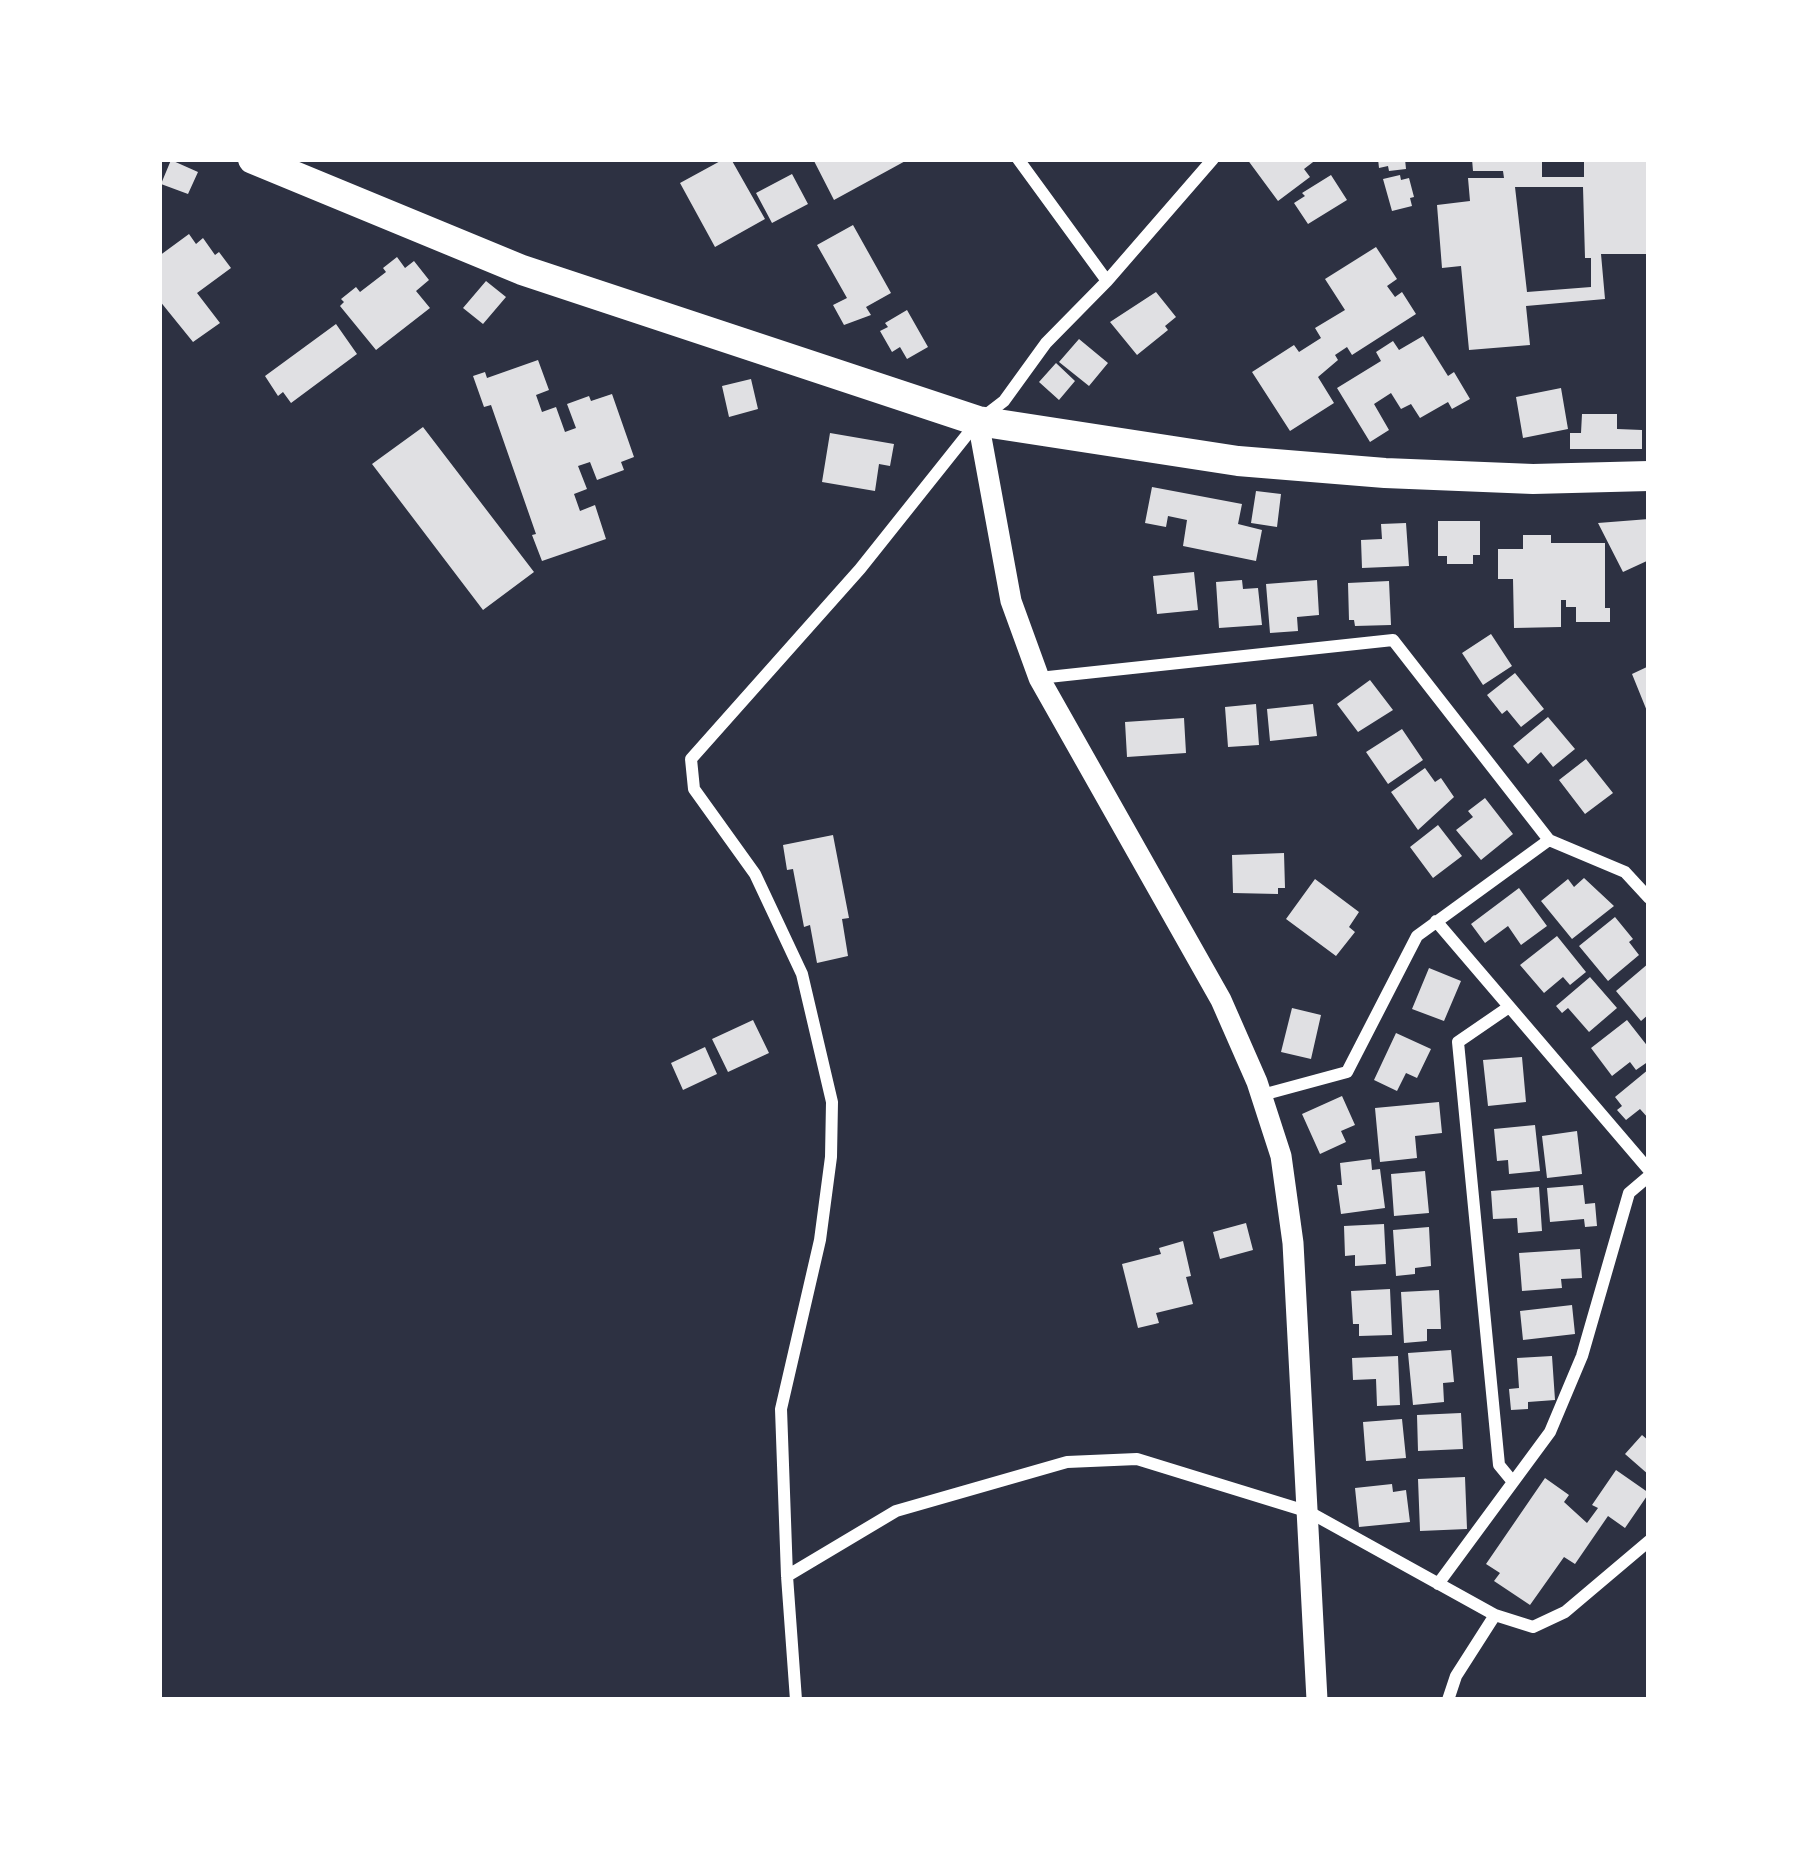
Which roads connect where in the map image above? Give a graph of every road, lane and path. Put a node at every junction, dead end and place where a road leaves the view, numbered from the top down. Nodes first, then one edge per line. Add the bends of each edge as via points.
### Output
1 (253, 159) edge
2 (1018, 159) edge
3 (1214, 159) edge
4 (1107, 281) junction
5 (979, 421) junction
6 (1649, 476) edge
7 (1039, 678) junction
8 (1549, 840) junction
9 (1649, 898) edge
10 (1436, 921) junction
11 (1509, 1007) junction
12 (1262, 1096) junction
13 (1649, 1173) edge
14 (1513, 1482) junction
15 (1309, 1512) junction
16 (1649, 1540) edge
17 (787, 1576) junction
18 (1438, 1584) junction
19 (1495, 1615) junction
20 (796, 1700) edge
21 (1317, 1700) edge
22 (1448, 1700) edge

1 - 5 main road via 522,270
2 - 4 street
3 - 4 street
4 - 5 street
5 - 6 main road via 1343,470
5 - 7 street via 1011,601
5 - 17 street via 691,759 694,789 754,874 802,974 832,1102 820,1240 781,1409
7 - 8 street via 1393,640
7 - 12 street via 1221,1000
8 - 9 street via 1624,872
8 - 10 street
10 - 11 street
10 - 12 street via 1417,936 1346,1072
11 - 13 street
11 - 14 street via 1458,1042 1499,1465
12 - 15 street via 1282,1156 1293,1243
13 - 14 street via 1629,1193 1582,1356 1550,1432
14 - 18 street
15 - 17 street via 1137,1459 1067,1462 896,1511
15 - 18 street
15 - 21 street
16 - 19 street via 1565,1612 1533,1627
17 - 20 street
18 - 19 street
19 - 22 street

